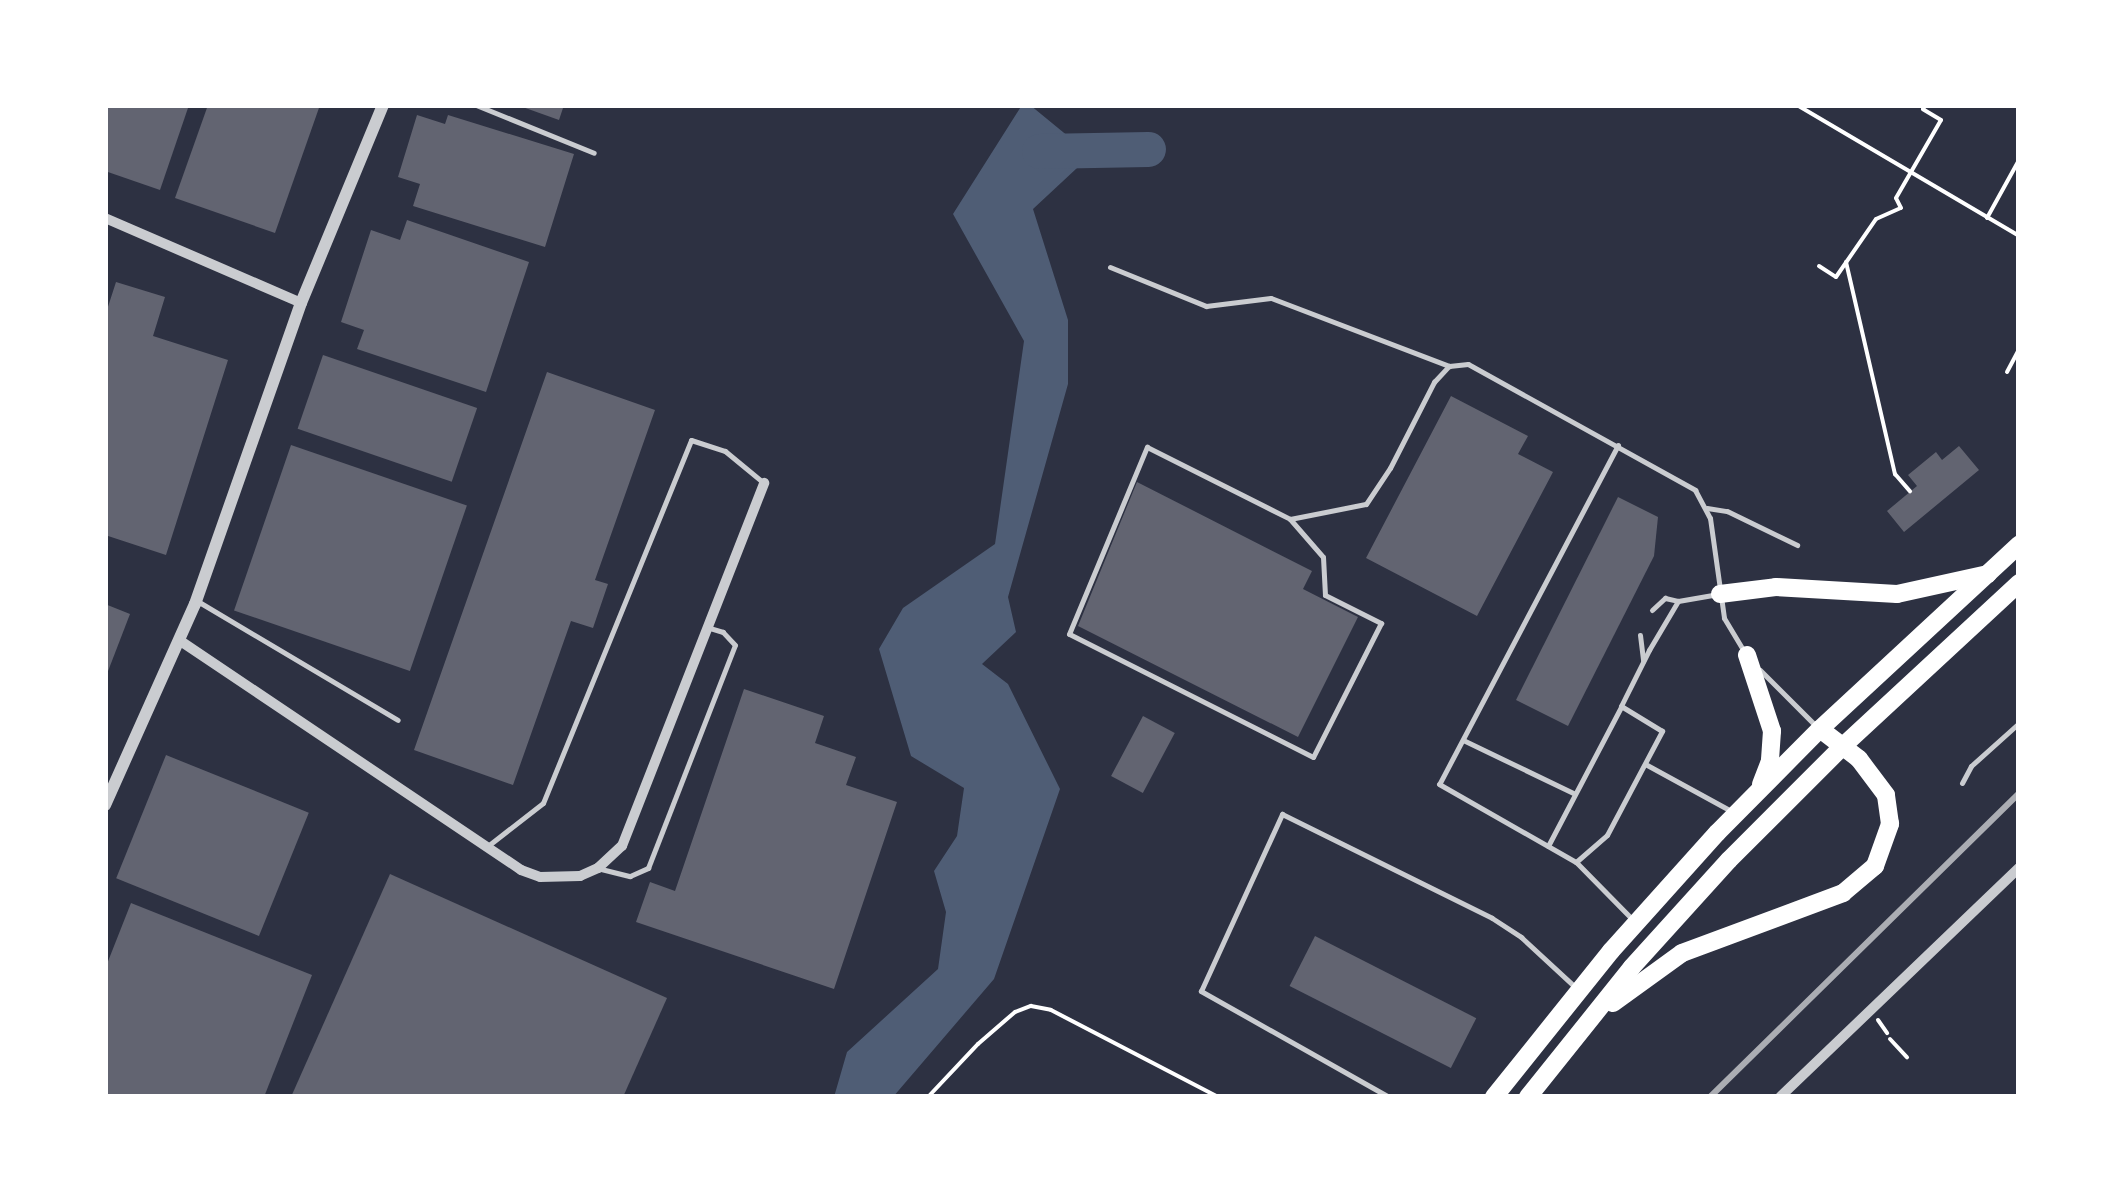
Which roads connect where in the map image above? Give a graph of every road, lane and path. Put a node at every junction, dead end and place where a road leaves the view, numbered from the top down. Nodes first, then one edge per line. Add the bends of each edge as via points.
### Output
1 (383, 105) edge
2 (476, 105) edge
3 (1798, 105) edge
4 (1925, 105) edge
5 (594, 152) dead end
6 (2019, 160) edge
7 (1910, 173) junction
8 (105, 218) edge
9 (1987, 218) junction
10 (2019, 236) edge
11 (1846, 262) junction
12 (1820, 266) dead end
13 (1110, 267) dead end
14 (301, 303) junction
15 (2019, 349) edge
16 (1450, 366) junction
17 (2007, 372) dead end
18 (1618, 445) junction
19 (764, 483) joint
20 (1910, 491) dead end
21 (1707, 508) junction
22 (1290, 519) junction
23 (1797, 545) dead end
24 (2019, 546) edge
25 (1988, 574) junction
26 (2019, 583) edge
27 (1720, 594) junction
28 (196, 600) junction
29 (1678, 601) junction
30 (1652, 610) dead end
31 (708, 628) junction
32 (1640, 634) dead end
33 (179, 640) junction
34 (1747, 656) junction
35 (1644, 662) junction
36 (1621, 706) junction
37 (398, 720) dead end
38 (2019, 723) edge
39 (1820, 729) junction
40 (1462, 740) junction
41 (1842, 747) junction
42 (1648, 764) junction
43 (1962, 783) dead end
44 (1758, 791) junction
45 (1574, 794) junction
46 (105, 805) edge
47 (1736, 813) junction
48 (1548, 846) junction
49 (487, 848) junction
50 (1576, 862) junction
51 (598, 868) junction
52 (2019, 868) edge
53 (1636, 922) junction
54 (1578, 990) junction
55 (1586, 1024) junction
56 (1890, 1039) dead end
57 (1907, 1057) dead end
58 (928, 1097) edge
59 (1218, 1097) edge
60 (1388, 1097) edge
61 (1494, 1097) edge
62 (1528, 1097) edge
63 (1780, 1097) edge

1 - 14 street
2 - 5 lane
3 - 7 path
4 - 7 path via 1941,120
6 - 9 path
7 - 9 path
7 - 11 path via 1896,198 1901,208 1876,219
8 - 14 street
9 - 10 path
11 - 12 path via 1836,277
11 - 20 path via 1895,474
13 - 16 lane via 1206,306 1270,298
14 - 28 street
15 - 17 path
16 - 18 lane via 1468,364
16 - 22 lane via 1434,382 1366,504
18 - 21 lane via 1684,482
18 - 40 lane
19 - 31 street
19 - 49 lane via 725,451 691,440 543,803
21 - 23 lane
21 - 27 lane
22 - 22 lane via 1147,446 1069,634 1312,757 1382,623 1325,595 1323,558
24 - 25 main road
25 - 27 main road via 1897,594 1776,587
25 - 39 main road
26 - 41 main road
27 - 29 lane
27 - 34 lane via 1724,618
28 - 33 street
28 - 37 lane
29 - 30 lane via 1665,598
29 - 35 lane
31 - 51 street via 622,846
31 - 51 lane via 736,646 648,868 630,876
32 - 35 lane
33 - 46 street
33 - 49 street
34 - 39 lane
34 - 44 main road via 1772,731
35 - 36 lane
36 - 42 lane via 1662,731
36 - 45 lane
38 - 43 lane via 1971,766
39 - 41 main road
39 - 44 main road
40 - 45 lane
40 - 48 lane via 1439,784
41 - 55 main road via 1729,860
41 - 55 main road via 1879,782 1890,809 1883,854 1867,877 1828,900 1682,953
42 - 47 lane
42 - 50 lane via 1607,835
44 - 47 main road
45 - 48 lane
47 - 53 main road
48 - 50 lane
49 - 51 street via 540,878
50 - 53 lane
52 - 63 street
53 - 54 main road
54 - 60 lane via 1492,918 1282,814 1202,990
54 - 61 main road
55 - 62 main road
56 - 57 path
58 - 59 path via 978,1044 1031,1006 1051,1010

